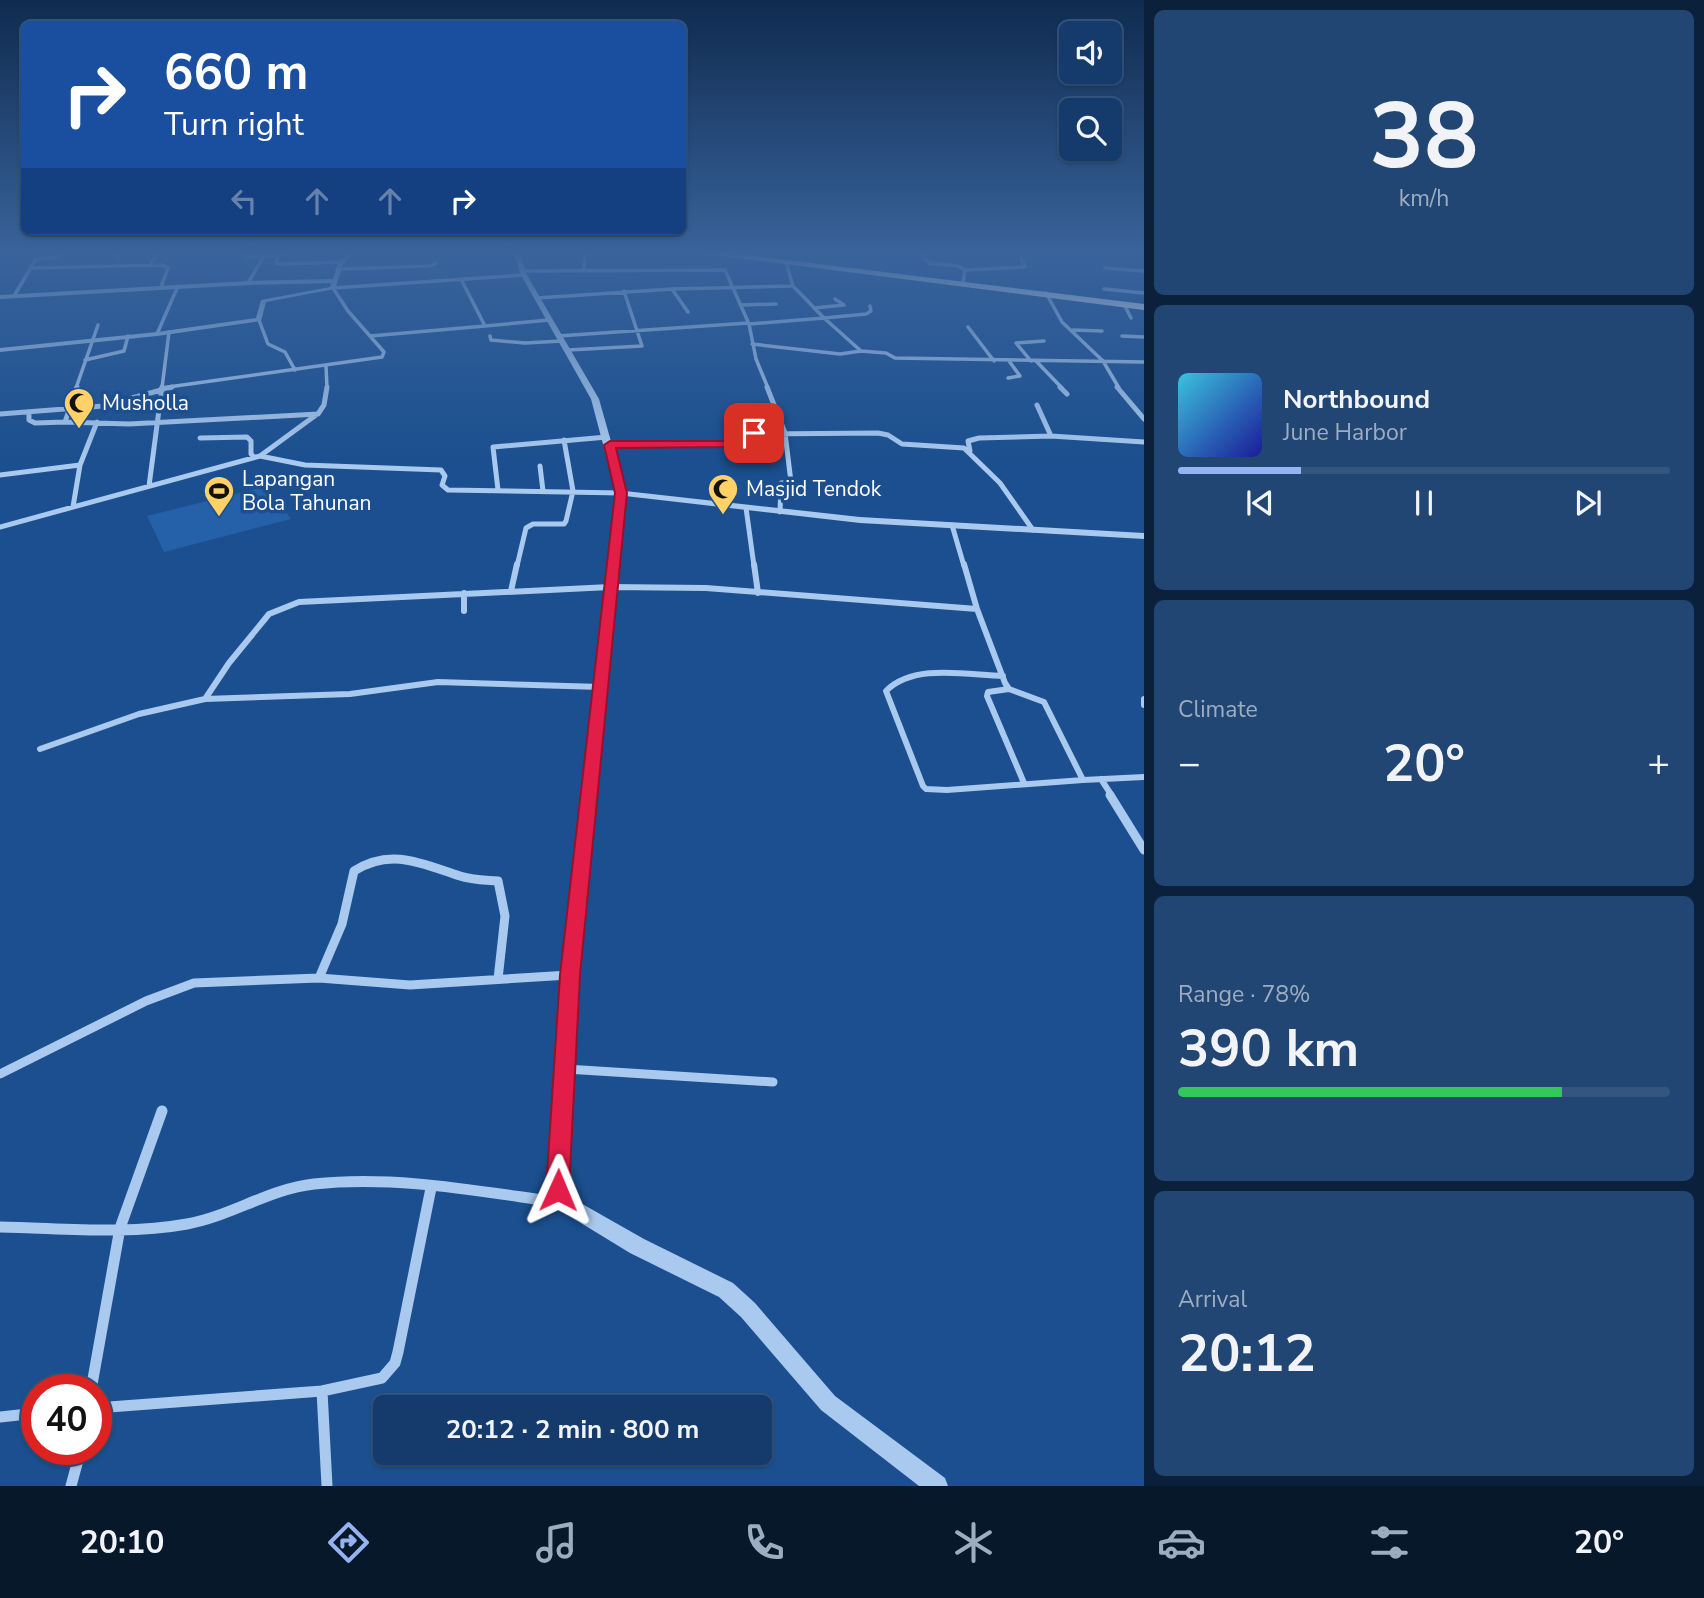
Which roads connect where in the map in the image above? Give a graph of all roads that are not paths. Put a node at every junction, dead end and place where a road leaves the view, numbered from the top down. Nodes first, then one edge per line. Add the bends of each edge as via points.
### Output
1 (162, 320) edge
2 (256, 320) edge
3 (259, 320) edge
4 (356, 320) edge
5 (482, 320) edge
6 (545, 320) edge
7 (549, 320) edge
8 (633, 320) edge
9 (789, 320) edge
10 (827, 320) edge
11 (1061, 320) edge
12 (749, 323) junction
13 (98, 325) dead end
14 (485, 326) junction
15 (968, 327) dead end
16 (636, 329) junction
17 (1072, 330) junction
18 (1102, 331) dead end
19 (169, 332) junction
20 (156, 334) junction
21 (128, 336) junction
22 (370, 336) junction
23 (490, 336) dead end
24 (1122, 336) dead end
25 (1144, 337) edge
26 (560, 338) junction
27 (93, 339) junction
28 (1044, 341) dead end
29 (752, 344) junction
30 (0, 350) edge
31 (568, 350) junction
32 (861, 351) junction
33 (85, 359) junction
34 (994, 361) junction
35 (1009, 361) junction
36 (1033, 361) junction
37 (1103, 361) junction
38 (1144, 362) edge
39 (326, 366) junction
40 (295, 370) junction
41 (1008, 378) dead end
42 (162, 388) junction
43 (1067, 394) dead end
44 (1037, 405) dead end
45 (68, 409) junction
46 (29, 412) junction
47 (0, 414) edge
48 (318, 414) junction
49 (1144, 419) edge
50 (157, 421) junction
51 (65, 422) junction
52 (97, 422) junction
53 (785, 433) junction
54 (1051, 436) junction
55 (200, 438) dead end
56 (564, 440) junction
57 (608, 441) junction
58 (1144, 442) edge
59 (970, 451) junction
60 (257, 456) junction
61 (80, 465) junction
62 (540, 466) dead end
63 (0, 475) edge
64 (149, 486) junction
65 (498, 489) junction
66 (542, 491) junction
67 (573, 491) junction
68 (621, 493) junction
69 (72, 507) junction
70 (746, 508) junction
71 (780, 512) junction
72 (952, 525) junction
73 (0, 527) edge
74 (1033, 530) junction
75 (1144, 536) edge
76 (610, 587) junction
77 (511, 591) junction
78 (464, 593) junction
79 (758, 593) junction
80 (977, 609) junction
81 (464, 611) dead end
82 (1003, 676) junction
83 (601, 687) junction
84 (1009, 689) junction
85 (205, 699) junction
86 (1144, 699) edge
87 (1144, 705) edge
88 (40, 749) dead end
89 (1144, 777) edge
90 (1101, 779) junction
91 (1083, 780) junction
92 (1024, 783) junction
93 (1144, 850) edge
94 (570, 975) junction
95 (319, 978) junction
96 (498, 979) junction
97 (565, 1069) junction
98 (0, 1074) edge
99 (773, 1082) dead end
100 (162, 1111) dead end
101 (431, 1188) junction
102 (564, 1203) junction
103 (0, 1227) edge
104 (120, 1228) junction
105 (94, 1374) edge
106 (322, 1391) junction
107 (112, 1407) edge
108 (21, 1415) edge
109 (0, 1417) edge
110 (77, 1465) edge
111 (71, 1486) edge
112 (327, 1486) edge
113 (937, 1486) edge

1 - 20 street
2 - 19 street
3 - 40 street via 268,344 285,352
4 - 22 street
5 - 14 street
6 - 14 street
7 - 26 street
8 - 16 street
9 - 12 street
10 - 32 street
11 - 17 street
12 - 16 street
12 - 29 street
13 - 27 street
14 - 22 street
15 - 34 street
16 - 26 street
16 - 31 street via 641,347
17 - 18 street
17 - 37 street
19 - 20 street
19 - 42 street
20 - 21 street
21 - 27 street
21 - 33 street via 124,351
22 - 39 street via 384,355
23 - 26 street via 491,340 526,343
24 - 25 street
26 - 31 street
27 - 30 street
27 - 33 street
28 - 36 street via 1016,343
29 - 32 street via 840,354
29 - 53 street
31 - 57 street via 595,399
32 - 34 street via 895,358
33 - 45 street
34 - 35 street
35 - 36 street
35 - 41 street via 1020,376
36 - 37 street
36 - 43 street
37 - 38 street
37 - 49 street via 1112,380
39 - 40 street
39 - 48 street via 324,407
40 - 42 street
42 - 45 street via 122,402
42 - 50 street
44 - 54 street
45 - 46 street
45 - 51 street
46 - 47 street
46 - 51 street via 29,420 35,423
48 - 50 street
48 - 60 street
50 - 52 street
50 - 64 street
51 - 52 street
52 - 61 street
53 - 57 street via 747,434 739,443 727,444
53 - 59 street via 877,433 902,444
53 - 71 street via 792,476 791,482 781,483
54 - 58 street
54 - 59 street via 972,439 968,441
55 - 60 street via 247,436 251,454
56 - 57 street
56 - 65 street via 493,447
56 - 67 street
57 - 68 street
59 - 74 street
60 - 64 street
60 - 65 street via 316,467 435,469 444,474 445,489
61 - 63 street
61 - 69 street
62 - 66 street
64 - 69 street
65 - 66 street
66 - 67 street
67 - 68 street
67 - 77 street via 564,524 526,528
68 - 70 street
68 - 76 street
69 - 73 street
70 - 71 street
70 - 79 street
71 - 72 street
72 - 74 street
72 - 80 street
74 - 75 street
76 - 77 street
76 - 79 street
76 - 83 street
77 - 78 street
78 - 81 street
78 - 85 street via 283,607 269,614 251,634
79 - 80 street
80 - 82 street
82 - 84 street
82 - 92 street via 905,677 886,691 926,789
83 - 85 street via 438,682 351,694
83 - 94 street
84 - 91 street via 1043,701
84 - 92 street via 988,695
85 - 88 street via 139,714
86 - 87 street
89 - 90 street
90 - 91 street
90 - 93 street
91 - 92 street
94 - 96 street
94 - 97 street
95 - 96 street via 410,985
95 - 96 street via 342,924 354,871 368,862 395,859 424,862 462,877 498,881 504,907
95 - 98 street via 221,980 177,988
97 - 99 street
97 - 102 street via 556,1183
100 - 104 street
101 - 102 street
101 - 104 street via 366,1181 310,1184 193,1222
101 - 106 street via 395,1363 382,1378
102 - 113 street via 726,1290 828,1403
103 - 104 street
104 - 105 street
106 - 107 street
106 - 112 street
108 - 109 street
110 - 111 street

